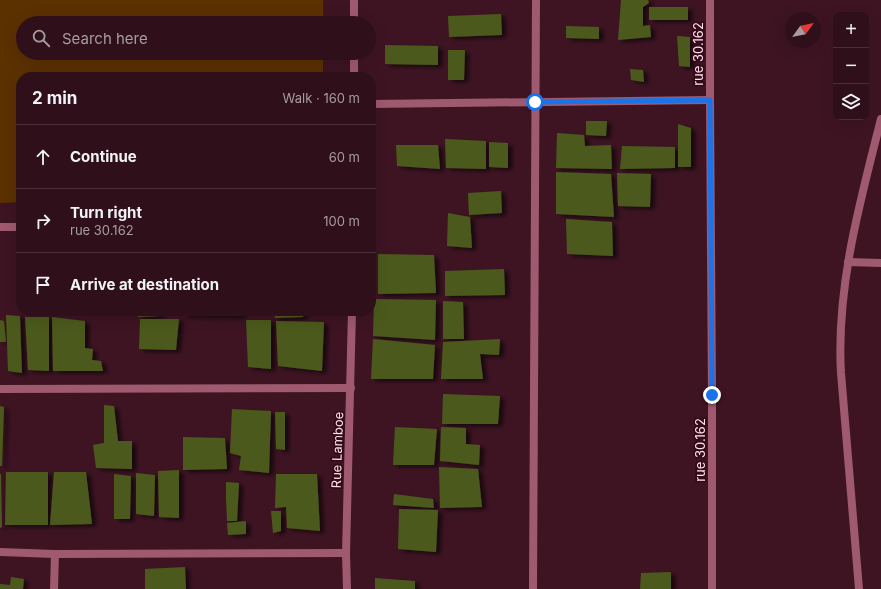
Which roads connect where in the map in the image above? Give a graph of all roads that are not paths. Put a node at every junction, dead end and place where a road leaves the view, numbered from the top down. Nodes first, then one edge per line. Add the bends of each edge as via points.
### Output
1 (354, 0) edge
2 (536, 0) edge
3 (710, 0) edge
4 (354, 16) edge
5 (354, 60) edge
6 (354, 72) edge
7 (710, 100) junction
8 (535, 102) junction
9 (376, 104) edge
10 (881, 119) edge
11 (0, 227) edge
12 (16, 227) edge
13 (848, 262) junction
14 (881, 262) edge
15 (352, 316) edge
16 (351, 388) junction
17 (0, 389) edge
18 (0, 552) edge
19 (346, 553) junction
20 (54, 554) junction
21 (54, 589) edge
22 (347, 589) edge
23 (533, 589) edge
24 (712, 589) edge
25 (859, 589) edge

1 - 4 street
2 - 8 street
3 - 7 street, rue 30.162
5 - 6 street
7 - 8 street
7 - 24 street, rue 30.162
8 - 9 street
8 - 23 street
10 - 13 street
11 - 12 street
13 - 14 street
13 - 25 street via 841,315 840,353
15 - 16 street, Rue Lamboe
16 - 17 street
16 - 19 street, Rue Lamboe
18 - 20 street
19 - 20 street
19 - 22 street, Rue Lamboe
20 - 21 street

